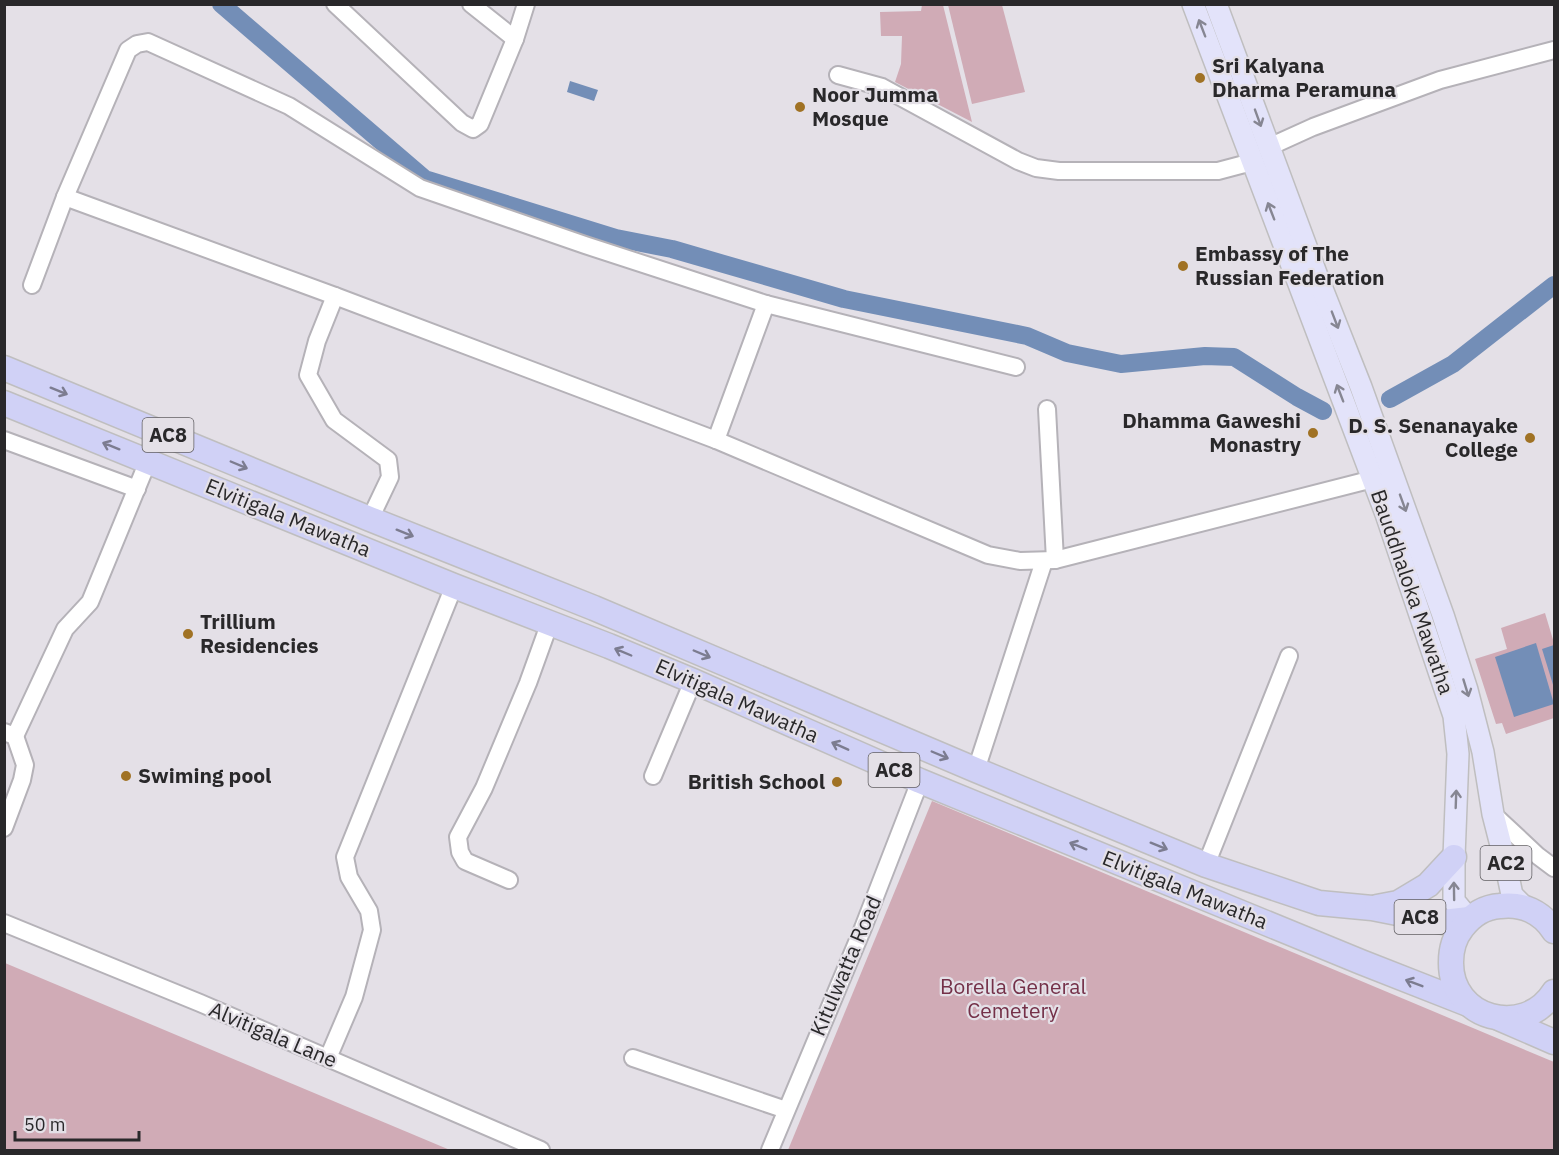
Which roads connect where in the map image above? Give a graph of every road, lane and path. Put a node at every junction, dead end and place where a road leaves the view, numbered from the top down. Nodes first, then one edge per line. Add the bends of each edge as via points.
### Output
1 (335, 4) edge
2 (471, 4) edge
3 (526, 4) edge
4 (1193, 4) edge
5 (1216, 4) edge
6 (515, 39) junction
7 (1554, 50) edge
8 (838, 75) dead end
9 (1269, 147) junction
10 (1252, 162) junction
11 (66, 197) junction
12 (32, 285) dead end
13 (335, 296) junction
14 (766, 304) junction
15 (1016, 367) dead end
16 (4, 368) edge
17 (4, 403) edge
18 (1047, 409) dead end
19 (4, 440) edge
20 (716, 440) junction
21 (148, 461) junction
22 (1373, 479) junction
23 (137, 489) junction
24 (332, 503) junction
25 (370, 519) junction
26 (321, 531) junction
27 (1050, 561) junction
28 (454, 586) junction
29 (550, 622) junction
30 (1289, 656) dead end
31 (693, 681) junction
32 (10, 734) edge
33 (976, 770) junction
34 (653, 776) dead end
35 (920, 781) junction
36 (1493, 814) junction
37 (4, 828) edge
38 (1454, 857) junction
39 (1206, 865) junction
40 (1554, 868) edge
41 (509, 880) dead end
42 (1372, 908) junction
43 (1526, 908) junction
44 (1469, 919) junction
45 (4, 923) edge
46 (1553, 925) edge
47 (1554, 992) edge
48 (1468, 1004) junction
49 (1500, 1019) junction
50 (1554, 1042) edge
51 (328, 1058) junction
52 (633, 1058) dead end
53 (786, 1110) junction
54 (541, 1150) edge
55 (770, 1150) edge

1 - 6 street via 472,129 480,124
2 - 6 street
3 - 6 street
10 -> 4 main road, Bauddhaloka Mawatha / AC2
5 -> 9 main road, Bauddhaloka Mawatha / AC2
7 - 9 street via 1440,80
8 - 10 street via 882,87 1036,168 1218,171
9 -> 36 main road, Bauddhaloka Mawatha / AC2 via 1443,615 1480,741
22 -> 10 main road, Bauddhaloka Mawatha / AC2
11 - 12 street
11 - 13 street
11 - 14 street via 128,50 148,42 289,106 420,188
13 - 20 street
13 - 25 street via 308,375 334,420 388,460 390,477
14 - 15 street
14 - 20 street
16 -> 24 highway, Elvitigala Mawatha / AC8
21 -> 17 highway, Elvitigala Mawatha / AC8
18 - 27 street
19 - 23 street
20 - 27 street via 988,555
21 - 23 street
21 - 26 highway, Elvitigala Mawatha / AC8
22 - 27 street
38 -> 22 main road, Bauddhaloka Mawatha / AC2 via 1458,754 1454,716
23 - 32 street via 90,602 65,629
24 - 25 highway, Elvitigala Mawatha / AC8
24 - 26 highway
25 -> 33 highway, Elvitigala Mawatha / AC8 via 594,608
26 - 28 highway, Elvitigala Mawatha / AC8
27 - 33 street
28 - 29 highway, Elvitigala Mawatha / AC8
28 - 51 street via 345,857 349,877 369,911 372,930 354,997
31 -> 29 highway, Elvitigala Mawatha / AC8
29 - 41 street via 484,788 458,837 465,861
30 - 39 street
31 - 34 street
35 -> 31 highway, Elvitigala Mawatha / AC8
32 - 37 street via 25,765
33 -> 39 highway, Elvitigala Mawatha / AC8
48 -> 35 highway, Elvitigala Mawatha / AC8
35 - 53 street, Kitulwatta Road
36 - 40 street
36 - 43 main road, Bauddhaloka Mawatha / AC2 via 1512,895
38 - 42 highway via 1428,885 1398,903
44 -> 38 main road, Bauddhaloka Mawatha / AC2 via 1454,901
39 - 42 highway, Elvitigala Mawatha / AC8 via 1319,903
42 - 44 highway, Elvitigala Mawatha / AC8 via 1443,922
43 - 44 highway via 1496,906
43 - 46 highway
44 - 48 highway via 1457,934 1451,952 1451,971
45 - 51 street, Alvitigala Lane
47 - 49 highway via 1535,1012
48 - 49 highway, Elvitigala Mawatha
49 - 50 highway, Elvitigala Mawatha
51 - 54 street, Alvitigala Lane
52 - 53 street
53 - 55 street, Kitulwatta Road

